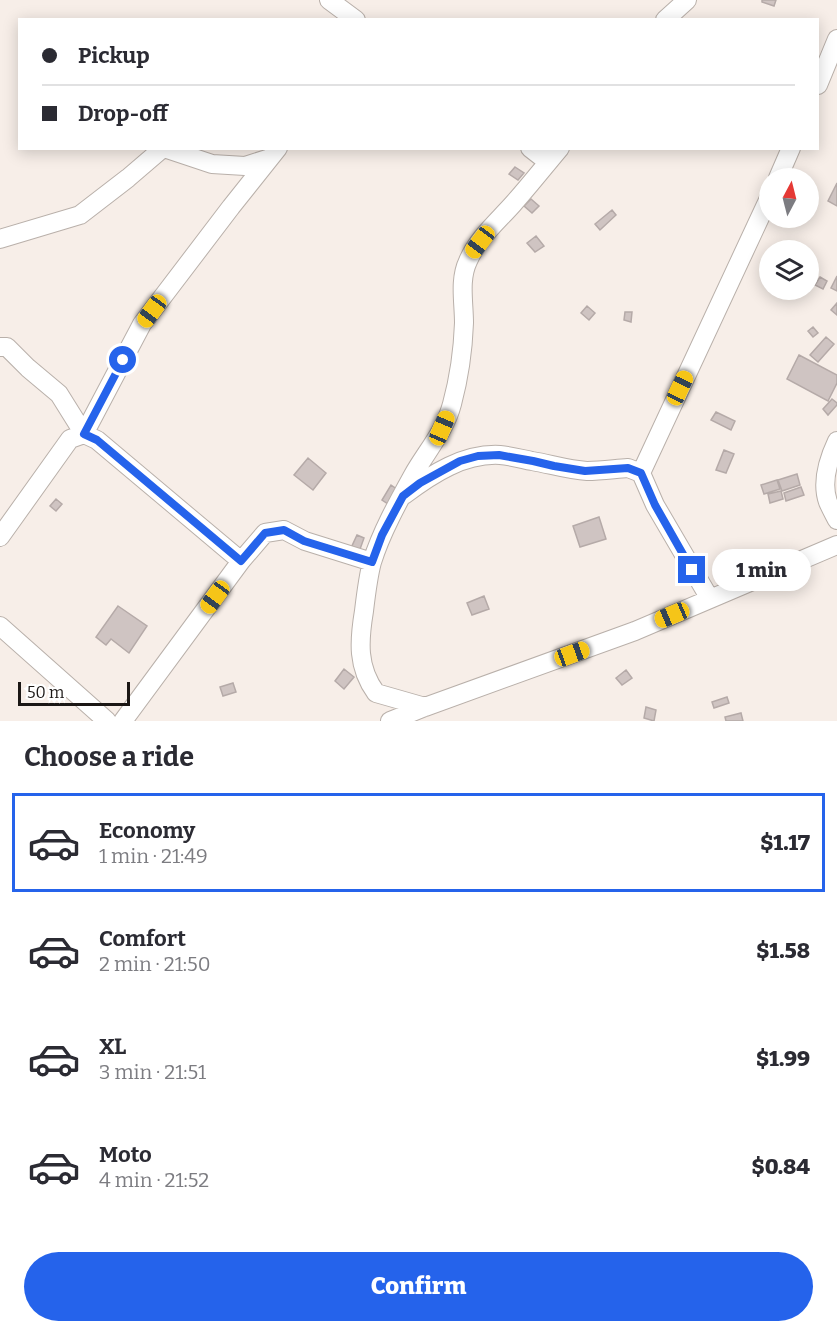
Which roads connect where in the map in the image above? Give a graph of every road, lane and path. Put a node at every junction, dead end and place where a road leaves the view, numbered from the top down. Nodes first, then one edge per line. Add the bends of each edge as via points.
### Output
1 (329, 0) edge
2 (687, 0) edge
3 (353, 18) edge
4 (667, 18) edge
5 (837, 39) edge
6 (819, 83) edge
7 (161, 150) edge
8 (169, 150) edge
9 (537, 150) edge
10 (790, 150) edge
11 (274, 153) edge
12 (554, 155) edge
13 (782, 168) edge
14 (759, 220) edge
15 (0, 239) edge
16 (0, 347) edge
17 (84, 434) junction
18 (837, 441) edge
19 (641, 473) junction
20 (403, 496) junction
21 (837, 520) edge
22 (0, 537) edge
23 (837, 545) edge
24 (241, 561) junction
25 (372, 562) junction
26 (710, 599) junction
27 (0, 626) edge
28 (425, 707) junction
29 (107, 721) edge
30 (123, 721) edge
31 (390, 721) edge

1 - 3 street
2 - 4 street
5 - 6 street
7 - 15 street via 80,215
8 - 11 street via 212,164 245,166
9 - 12 street
10 - 13 street
11 - 17 street via 142,324
12 - 20 street via 488,230 467,263 458,382 451,408
14 - 19 street
16 - 17 street via 7,347 59,394
17 - 22 street via 70,439
17 - 24 street via 97,440
18 - 21 street via 824,485
19 - 20 street via 628,468 585,471 499,455 478,456 441,471
19 - 26 street via 655,505
20 - 25 street
23 - 26 street
24 - 25 street via 265,533 284,530 304,541
24 - 30 street
25 - 28 street via 360,639 365,675 376,693
26 - 28 street via 635,631
27 - 29 street
28 - 31 street

